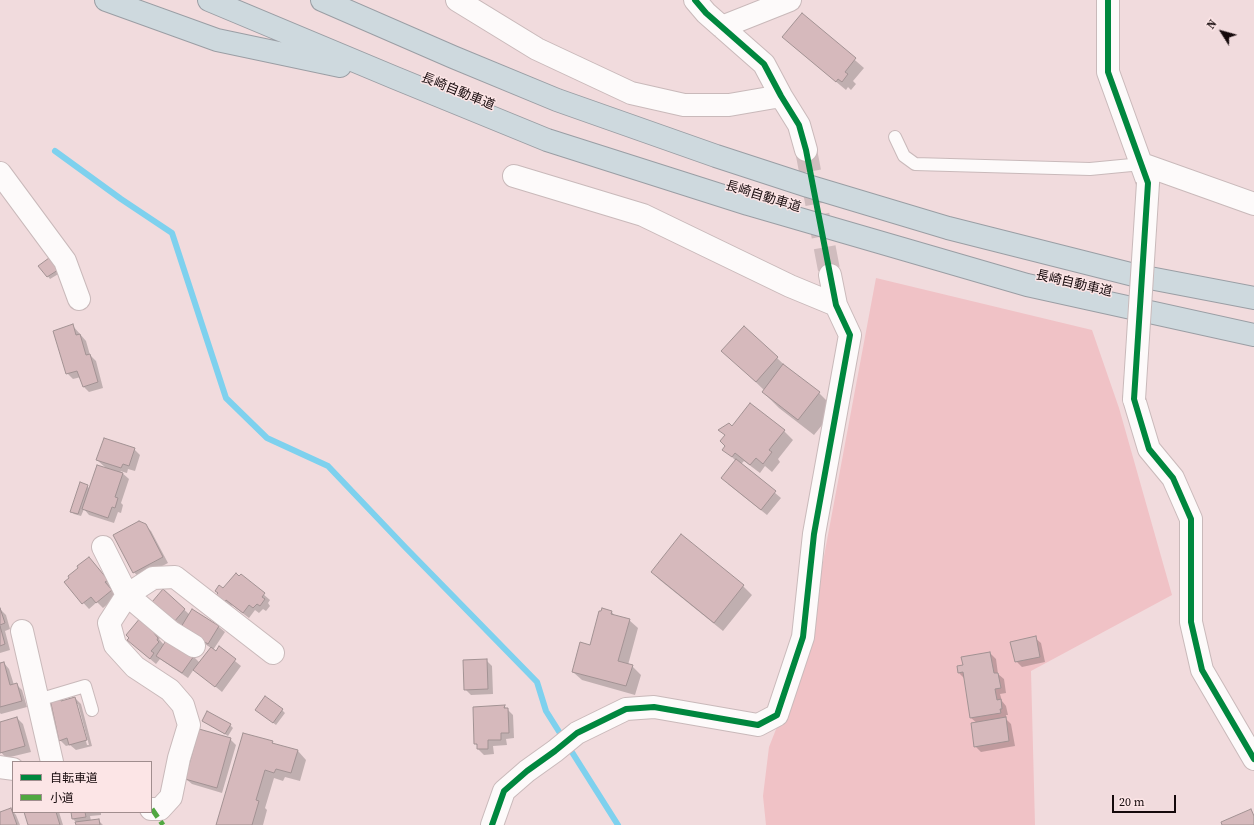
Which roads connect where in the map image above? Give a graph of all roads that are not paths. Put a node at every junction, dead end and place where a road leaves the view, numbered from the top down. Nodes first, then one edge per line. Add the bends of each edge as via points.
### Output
1 (106, 0) edge
2 (209, 0) edge
3 (322, 0) edge
4 (457, 0) edge
5 (695, 0) edge
6 (790, 0) edge
7 (1108, 0) edge
8 (722, 27) junction
9 (392, 77) junction
10 (781, 96) junction
11 (895, 137) dead end
12 (806, 150) tunnel mouth
13 (0, 173) edge
14 (1145, 174) junction
15 (514, 176) dead end
16 (1254, 204) edge
17 (830, 275) tunnel mouth
18 (1254, 298) edge
19 (79, 299) dead end
20 (836, 305) junction
21 (1254, 335) edge
22 (103, 547) dead end
23 (127, 595) junction
24 (22, 631) dead end
25 (194, 646) dead end
26 (273, 653) dead end
27 (38, 700) junction
28 (92, 710) dead end
29 (1254, 759) edge
30 (52, 761) edge
31 (0, 767) edge
32 (12, 769) edge
33 (152, 810) edge
34 (492, 825) edge

1 - 9 highway via 216,40
2 - 9 highway, 長崎自動車道
3 - 18 highway, 長崎自動車道 via 557,100 808,186 948,228 1134,275
4 - 10 street via 537,49 631,93 684,105 729,105
5 - 8 street
6 - 8 street
7 - 14 street via 1108,72
8 - 10 street via 764,64
9 - 21 highway, 長崎自動車道 via 547,140 748,204 1027,285
10 - 12 street via 799,125
11 - 14 lane via 904,156 915,164 1090,169
13 - 19 street via 65,261
14 - 16 street
14 - 29 street, bridge via 1134,399 1149,449 1173,478 1191,518 1191,622 1202,670
15 - 20 street via 643,215 790,286
17 - 20 street
20 - 34 street via 850,335 814,534 803,637 777,715 758,725 654,707 626,709 577,733 527,771 504,791
22 - 23 street
23 - 25 street via 171,632
23 - 26 street via 153,578 175,577
23 - 33 street via 109,623 115,645 134,667 170,690 183,705 189,725 171,797 160,809
24 - 27 street
27 - 28 lane via 85,686
27 - 30 street
31 - 32 street

